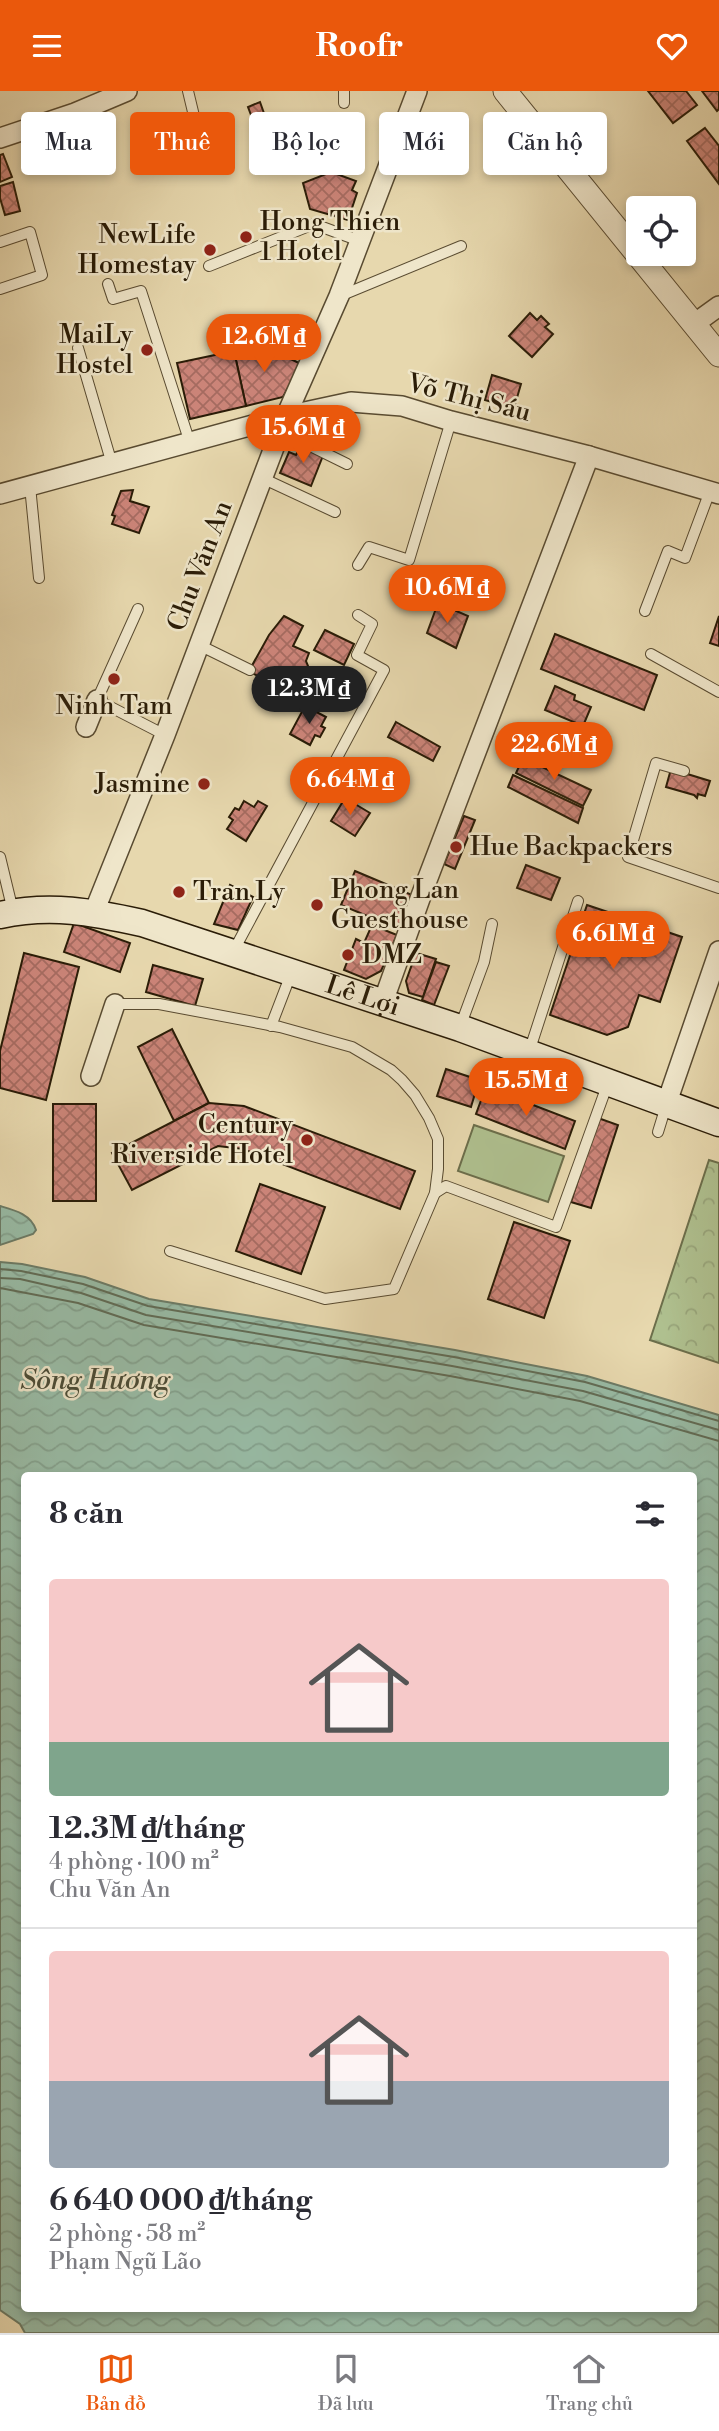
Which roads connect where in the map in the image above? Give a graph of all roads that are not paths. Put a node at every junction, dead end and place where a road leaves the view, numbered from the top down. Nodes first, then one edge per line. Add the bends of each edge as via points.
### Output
1 (127, 91) edge
2 (188, 91) edge
3 (344, 91) edge
4 (417, 91) edge
5 (505, 91) edge
6 (344, 103) dead end
7 (193, 112) edge
8 (0, 138) edge
9 (360, 241) junction
10 (0, 242) edge
11 (461, 246) dead end
12 (209, 265) dead end
13 (108, 283) dead end
14 (0, 289) edge
15 (339, 296) junction
16 (719, 306) edge
17 (694, 324) junction
18 (78, 348) dead end
19 (719, 355) edge
20 (451, 421) junction
21 (283, 423) junction
22 (190, 443) junction
23 (589, 456) junction
24 (347, 464) dead end
25 (113, 465) junction
26 (262, 478) junction
27 (30, 487) junction
28 (714, 493) edge
29 (0, 494) edge
30 (335, 512) dead end
31 (359, 565) dead end
32 (39, 578) dead end
33 (138, 609) dead end
34 (645, 611) dead end
35 (358, 615) dead end
36 (199, 645) junction
37 (651, 654) dead end
38 (250, 670) dead end
39 (719, 692) edge
40 (97, 700) junction
41 (86, 727) dead end
42 (165, 734) junction
43 (684, 771) dead end
44 (0, 857) edge
45 (719, 888) edge
46 (578, 901) dead end
47 (94, 912) junction
48 (7, 914) edge
49 (492, 924) dead end
50 (719, 951) edge
51 (233, 953) junction
52 (291, 973) junction
53 (383, 1002) junction
54 (115, 1004) joint
55 (271, 1025) junction
56 (460, 1028) junction
57 (529, 1053) junction
58 (91, 1076) dead end
59 (608, 1083) junction
60 (666, 1105) junction
61 (719, 1123) edge
62 (658, 1132) dead end
63 (435, 1193) junction
64 (170, 1251) dead end

1 - 8 street
2 - 7 lane
3 - 6 lane
4 - 9 street, Chu Văn An
5 - 17 street
9 - 12 lane via 314,224
9 - 15 street, Chu Văn An
10 - 14 lane via 30,232 42,275
11 - 15 lane
13 - 22 lane via 113,299 141,291
15 - 21 street, Chu Văn An
16 - 17 street
17 - 19 street
18 - 25 lane
20 - 21 street, Võ Thị Sáu via 402,405 351,402
20 - 23 street, Võ Thị Sáu
20 - 31 lane via 409,560 369,547
21 - 22 street, Võ Thị Sáu
21 - 24 lane
21 - 26 street, Chu Văn An
22 - 25 street, Võ Thị Sáu
23 - 28 street, Võ Thị Sáu
23 - 53 street
25 - 27 street, Võ Thị Sáu
26 - 30 lane
26 - 36 street, Chu Văn An
27 - 29 street, Võ Thị Sáu
27 - 32 lane
28 - 34 lane via 685,558 668,551
33 - 40 lane
35 - 51 lane via 372,624 357,655 384,670
36 - 38 lane
36 - 42 street, Chu Văn An
37 - 39 lane
40 - 41 street
40 - 42 lane
42 - 47 street, Chu Văn An
43 - 45 lane via 656,764 628,857
44 - 48 lane
46 - 57 lane
47 - 48 main road, Lê Lợi via 54,908
47 - 51 main road, Lê Lợi
49 - 56 lane
50 - 60 street
51 - 52 main road, Lê Lợi
52 - 53 main road, Lê Lợi
52 - 55 lane
53 - 56 main road, Lê Lợi
54 - 55 lane via 159,1004
54 - 58 street
55 - 63 lane via 352,1048 402,1080 438,1139
56 - 57 main road, Lê Lợi
57 - 59 main road, Lê Lợi
59 - 60 main road, Lê Lợi
59 - 63 lane via 556,1227 446,1187
60 - 61 main road, Lê Lợi
60 - 62 lane
63 - 64 lane via 394,1289 324,1299

